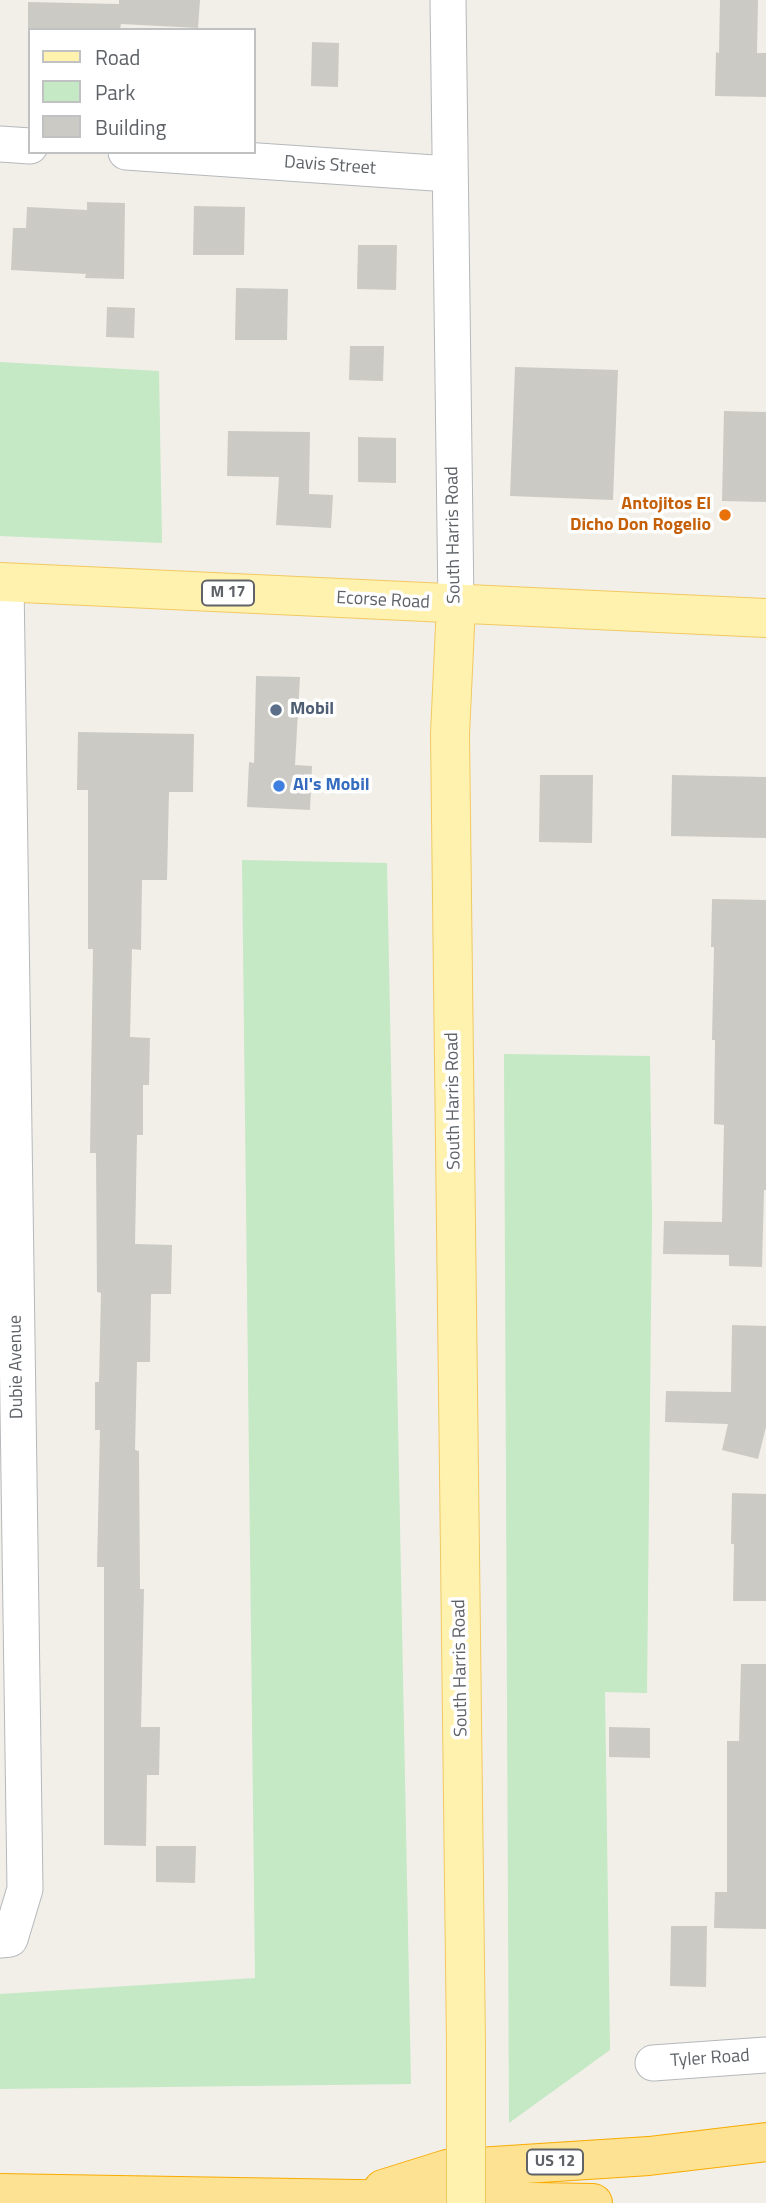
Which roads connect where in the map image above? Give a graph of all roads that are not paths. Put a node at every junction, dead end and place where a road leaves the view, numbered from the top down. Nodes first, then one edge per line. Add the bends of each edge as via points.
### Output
1 (448, 0) edge
2 (0, 144) edge
3 (28, 146) edge
4 (155, 154) edge
5 (449, 174) junction
6 (3, 582) edge
7 (456, 605) junction
8 (766, 618) edge
9 (5, 1940) edge
10 (766, 2055) edge
11 (653, 2063) dead end
12 (766, 2142) edge
13 (0, 2193) edge
14 (347, 2200) junction
15 (466, 2203) edge
16 (593, 2203) edge

1 - 5 street, South Harris Road
2 - 3 street
4 - 5 street, Davis Street
5 - 7 street, South Harris Road
6 - 7 main road, Ecorse Road / M 17
6 - 9 street, Dubie Avenue via 25,1889
7 - 8 main road, Ecorse Road / M 17
7 - 15 main road, South Harris Road, bridge via 450,746
10 - 11 street, Tyler Road
12 - 14 highway, US 12 via 649,2156 447,2169
13 - 14 highway
14 - 16 highway

